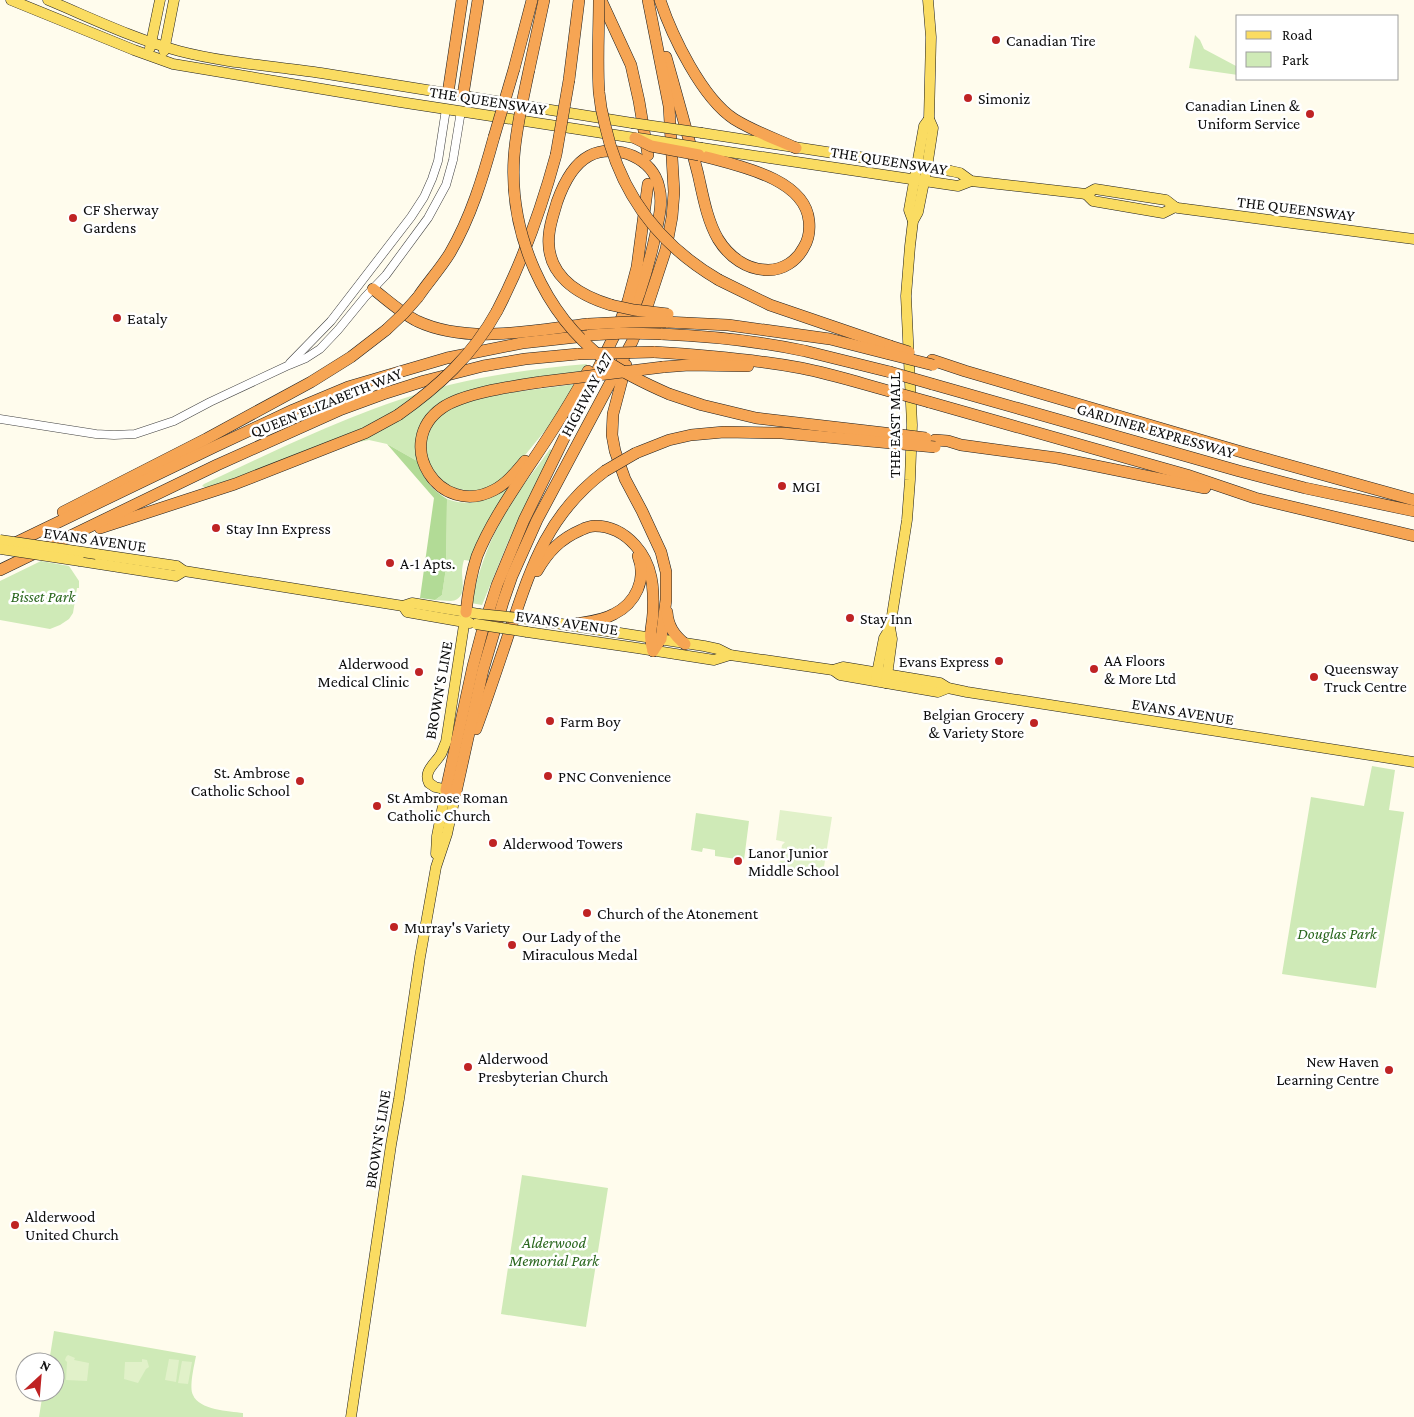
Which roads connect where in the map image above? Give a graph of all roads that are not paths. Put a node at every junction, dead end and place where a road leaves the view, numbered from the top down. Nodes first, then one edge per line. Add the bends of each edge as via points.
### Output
1 (11, 0) edge
2 (48, 0) edge
3 (160, 0) edge
4 (174, 0) edge
5 (462, 0) edge
6 (478, 0) edge
7 (532, 0) edge
8 (544, 0) edge
9 (600, 0) edge
10 (649, 0) edge
11 (660, 0) edge
12 (928, 0) edge
13 (579, 1) edge
14 (26, 5) junction
15 (151, 42) junction
16 (165, 46) junction
17 (149, 56) junction
18 (162, 60) junction
19 (448, 93) junction
20 (464, 96) junction
21 (446, 109) junction
22 (461, 110) junction
23 (635, 138) joint
24 (796, 148) junction
25 (701, 151) junction
26 (648, 155) dead end
27 (922, 166) junction
28 (920, 180) junction
29 (970, 181) junction
30 (648, 184) dead end
31 (1414, 239) edge
32 (638, 253) junction
33 (361, 280) junction
34 (355, 289) junction
35 (369, 293) junction
36 (667, 318) junction
37 (589, 330) junction
38 (632, 342) junction
39 (889, 350) junction
40 (288, 364) junction
41 (782, 365) junction
42 (890, 372) joint
43 (561, 418) junction
44 (0, 419) edge
45 (892, 438) junction
46 (556, 456) junction
47 (1255, 498) junction
48 (1414, 500) edge
49 (1414, 511) edge
50 (30, 536) junction
51 (1414, 536) edge
52 (65, 539) junction
53 (0, 540) edge
54 (634, 544) junction
55 (0, 550) edge
56 (0, 570) edge
57 (184, 571) junction
58 (520, 600) junction
59 (666, 600) junction
60 (465, 617) junction
61 (478, 619) junction
62 (569, 625) junction
63 (655, 638) junction
64 (686, 644) junction
65 (653, 651) junction
66 (730, 655) junction
67 (881, 678) junction
68 (464, 750) junction
69 (1414, 762) edge
70 (450, 787) junction
71 (351, 1417) edge

1 - 14 main road, THE QUEENSWAY
2 - 14 main road via 35,6
2 - 15 main road, THE QUEENSWAY
3 - 15 main road
4 - 16 main road
5 - 19 highway
6 - 20 highway
7 - 50 highway, bridge via 485,168 467,220 449,255 403,314 351,357 311,382 206,440 52,517
8 - 45 highway, bridge via 517,131 514,174 517,214 537,275 570,326 605,360 637,380 669,394 756,418
9 - 26 highway via 631,65
9 - 39 highway, bridge via 599,92 604,121 612,153 631,193 650,222 675,249 704,272 743,293
10 - 25 highway via 706,209 718,240 735,259 758,269 772,270 792,262 805,245 810,228 807,210 795,192 778,181
10 - 38 highway, HIGHWAY 427 via 669,106 673,198 666,249
11 - 24 highway via 691,67 716,103 741,123
12 - 27 main road, THE EAST MALL via 931,37 929,119 933,128
13 - 52 highway, bridge via 556,155 533,231 519,268 489,326 437,386 398,415 365,433 235,484
14 - 17 main road, THE QUEENSWAY
15 - 16 main road, THE QUEENSWAY
15 - 17 main road
16 - 18 main road
16 - 19 main road, THE QUEENSWAY via 214,58
17 - 18 main road, THE QUEENSWAY
18 - 21 main road, THE QUEENSWAY
19 - 20 main road, THE QUEENSWAY
19 - 21 main road
20 - 22 main road
20 - 24 main road, THE QUEENSWAY, bridge
21 - 22 main road, THE QUEENSWAY
21 - 33 street via 438,161 424,197
22 - 23 main road, THE QUEENSWAY
22 - 35 street via 446,185 406,249
23 - 25 highway, bridge via 651,146
24 - 27 main road, THE QUEENSWAY
25 - 28 main road, THE QUEENSWAY
27 - 28 main road, THE EAST MALL
27 - 29 main road, THE QUEENSWAY via 960,173
28 - 29 main road, THE QUEENSWAY via 958,186
28 - 67 main road, THE EAST MALL via 906,296 912,424 907,520 890,628 892,639
29 - 31 main road, THE QUEENSWAY via 1086,194 1093,201 1163,213 1175,207
30 - 32 highway, HIGHWAY 427
32 - 43 highway via 611,324
32 - 46 highway, HIGHWAY 427 via 631,290 616,330
33 - 34 street
33 - 35 street
34 - 35 street
34 - 40 street via 331,321
35 - 37 highway via 414,320 462,334
35 - 40 street via 320,349
36 - 37 highway, bridge
36 - 39 highway via 713,320
36 - 46 highway, bridge via 634,310 611,305 593,299 578,291 553,264 548,241 559,196 579,163 595,153 619,152 640,159 656,178 660,192 658,221 646,274 632,315
37 - 42 highway, QUEEN ELIZABETH WAY, bridge via 761,343
37 - 50 highway, QUEEN ELIZABETH WAY via 447,358 348,387 232,438
38 - 59 highway via 613,414 612,435 619,465 661,552 666,572
38 - 68 highway, HIGHWAY 427 via 537,520 512,576 483,670
39 - 48 highway, bridge
40 - 44 street via 174,421 135,434 96,434
41 - 43 highway, bridge via 663,367 518,385 460,399 442,407 430,419 422,437 423,463 430,476 444,489 465,496 490,492 506,482
41 - 47 highway, QUEEN ELIZABETH WAY, bridge via 894,392
41 - 52 highway, QUEEN ELIZABETH WAY, bridge via 654,352 578,354 483,366 424,381 342,410 217,465
42 - 49 highway, GARDINER EXPRESSWAY, bridge via 1239,471
43 - 60 highway via 485,538 471,580
45 - 47 highway, bridge via 935,443 947,448 962,445 1057,458
45 - 58 highway, bridge via 724,432 669,440 636,453 605,471 576,495 540,548
46 - 70 highway, HIGHWAY 427 via 515,541 491,602 473,666
47 - 51 highway
50 - 55 highway, QUEEN ELIZABETH WAY
52 - 56 highway, QUEEN ELIZABETH WAY
53 - 57 main road, EVANS AVENUE, bridge via 177,566
54 - 58 highway via 622,534 595,526 567,536 544,558
54 - 62 highway via 641,566 641,581 629,603 615,614
54 - 63 highway via 650,571
55 - 57 main road, EVANS AVENUE, bridge via 176,576
57 - 60 main road, EVANS AVENUE via 403,606 412,603
58 - 68 highway via 473,736
59 - 63 highway
59 - 64 highway via 671,627
60 - 61 main road, EVANS AVENUE
60 - 70 main road, BROWN'S LINE via 446,742 427,776 429,784 435,787
61 - 62 main road, EVANS AVENUE, bridge
61 - 65 main road, EVANS AVENUE, bridge via 527,632
62 - 63 main road, EVANS AVENUE
63 - 64 main road, EVANS AVENUE
63 - 65 highway
64 - 66 main road, EVANS AVENUE via 718,649
65 - 66 main road, EVANS AVENUE via 714,660
66 - 67 main road, EVANS AVENUE via 833,670 840,675
67 - 69 main road, EVANS AVENUE via 940,683 948,688
68 - 70 highway, HIGHWAY 427
70 - 71 main road, BROWN'S LINE via 437,836 436,866 390,1144

